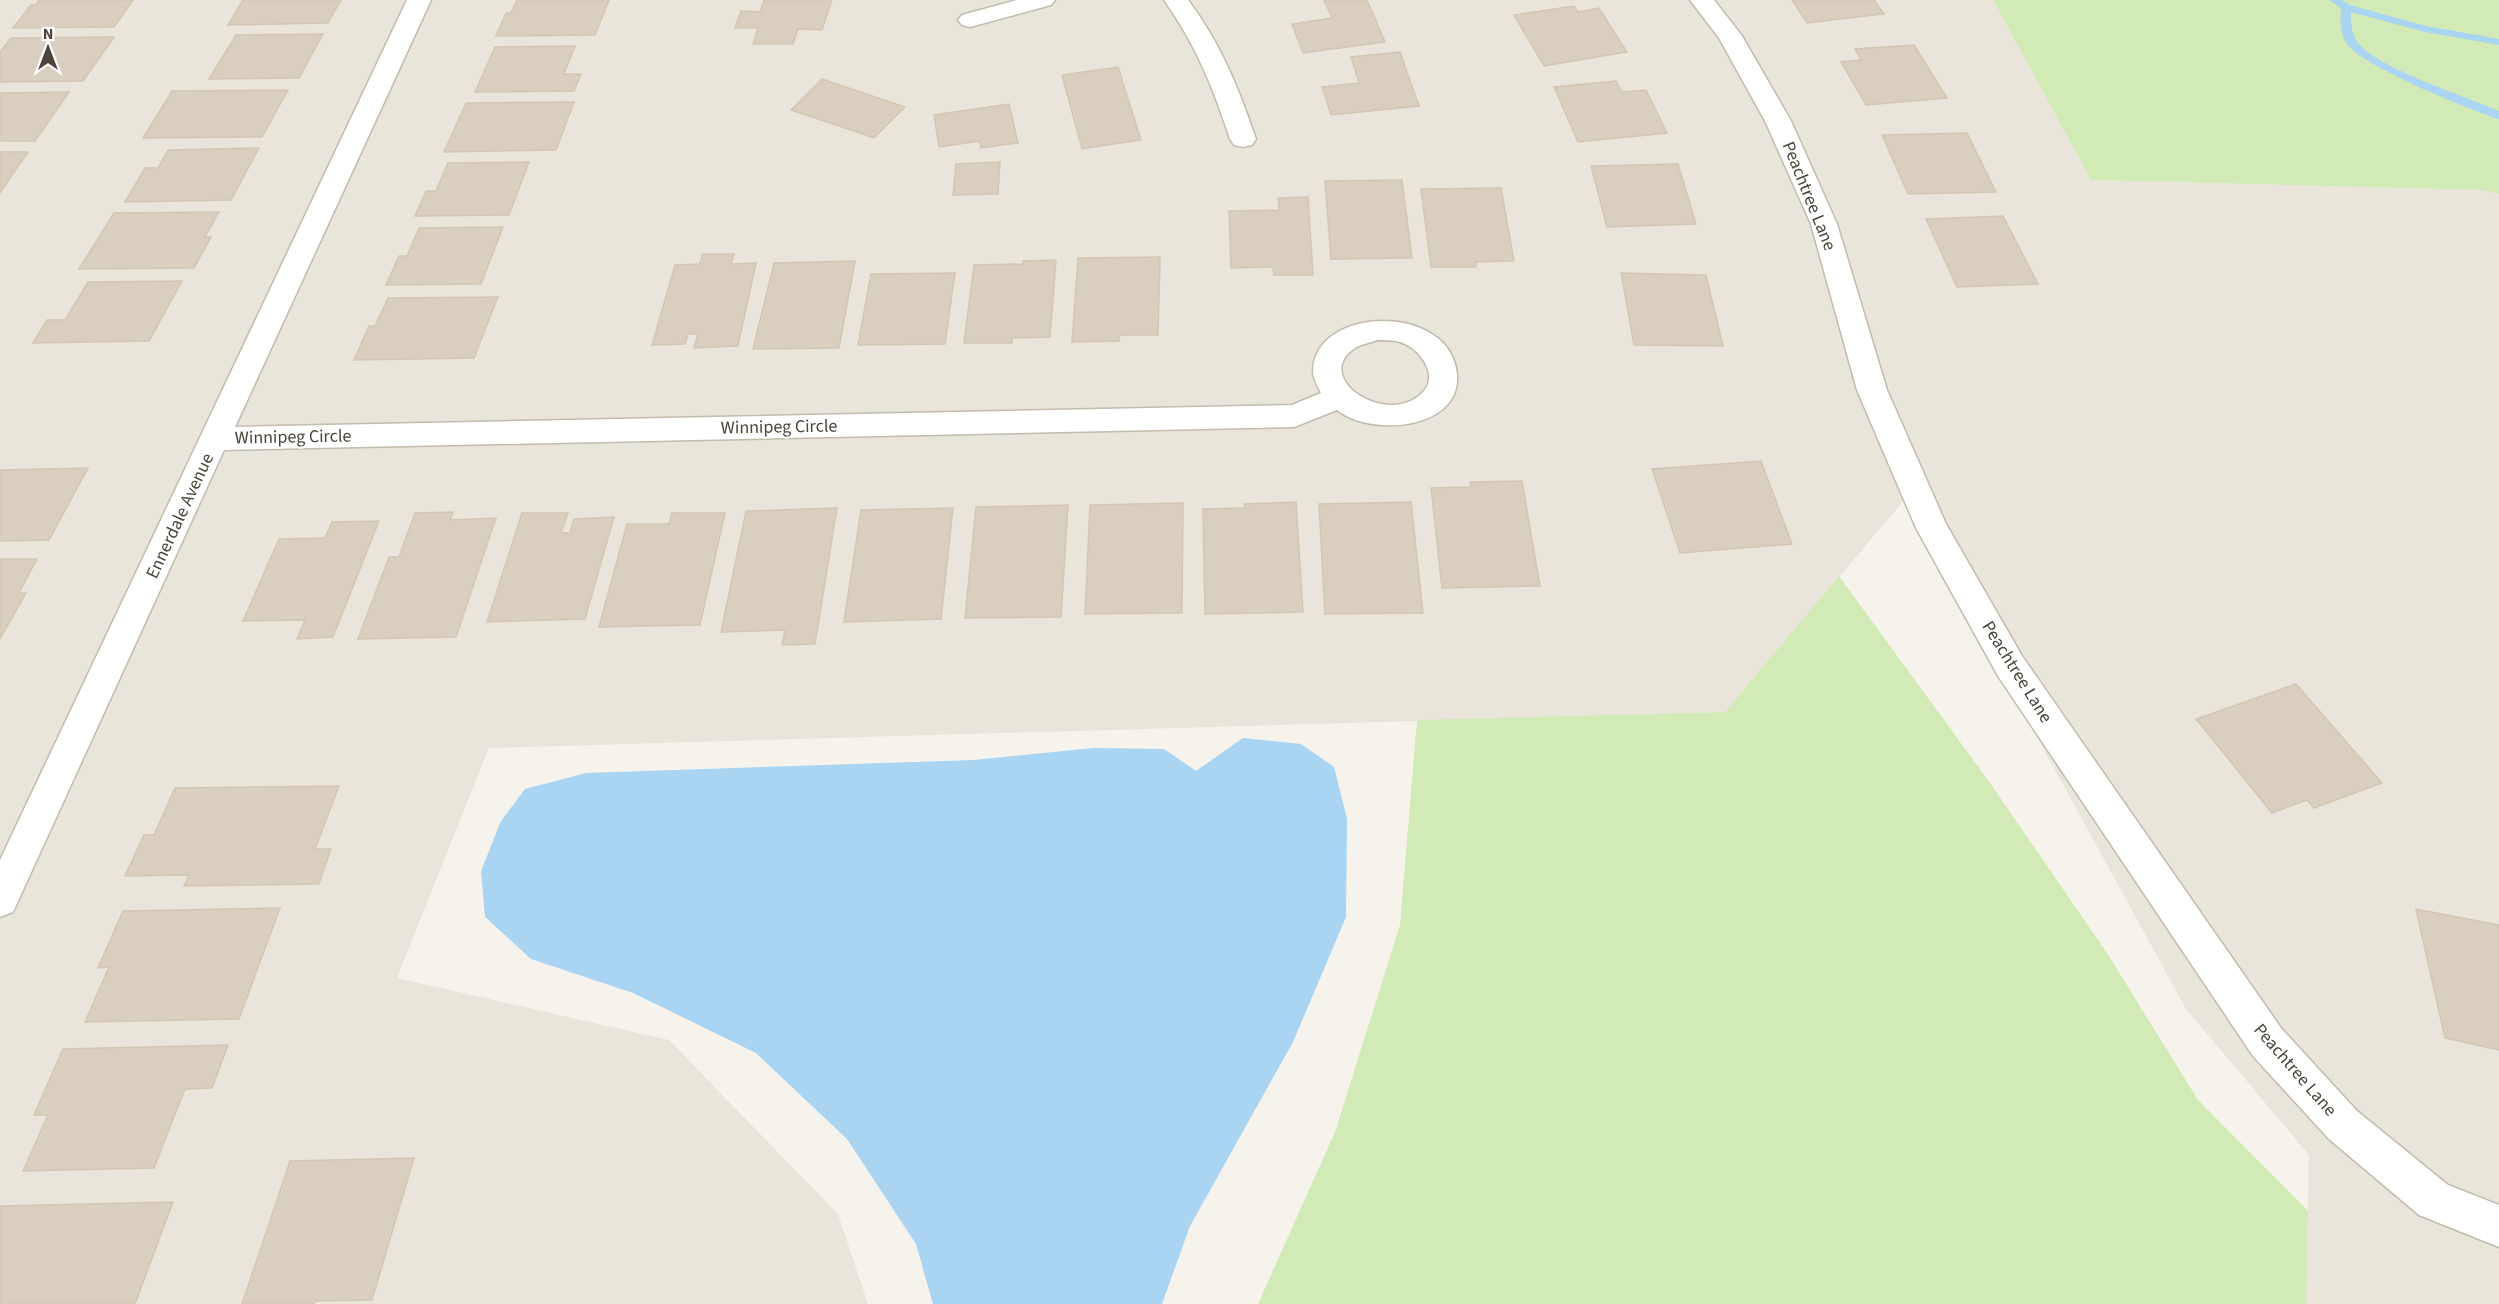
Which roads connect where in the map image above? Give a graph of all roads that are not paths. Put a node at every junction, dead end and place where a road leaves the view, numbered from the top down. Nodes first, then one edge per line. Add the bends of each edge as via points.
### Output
1 (419, 0) edge
2 (1043, 0) edge
3 (1176, 0) edge
4 (1702, 0) edge
5 (970, 20) dead end
6 (1243, 139) dead end
7 (1338, 398) dead end
8 (216, 439) junction
9 (0, 900) edge
10 (2499, 1226) edge

1 - 8 street, Ennerdale Avenue
2 - 5 street
3 - 6 street via 1193,20 1220,69
4 - 10 street, Peachtree Lane via 1730,36 1778,121 1824,224 1872,390 1932,528 2010,666 2266,1042 2343,1125 2434,1200
7 - 8 street, Winnipeg Circle via 1294,416
8 - 9 street, Ennerdale Avenue

